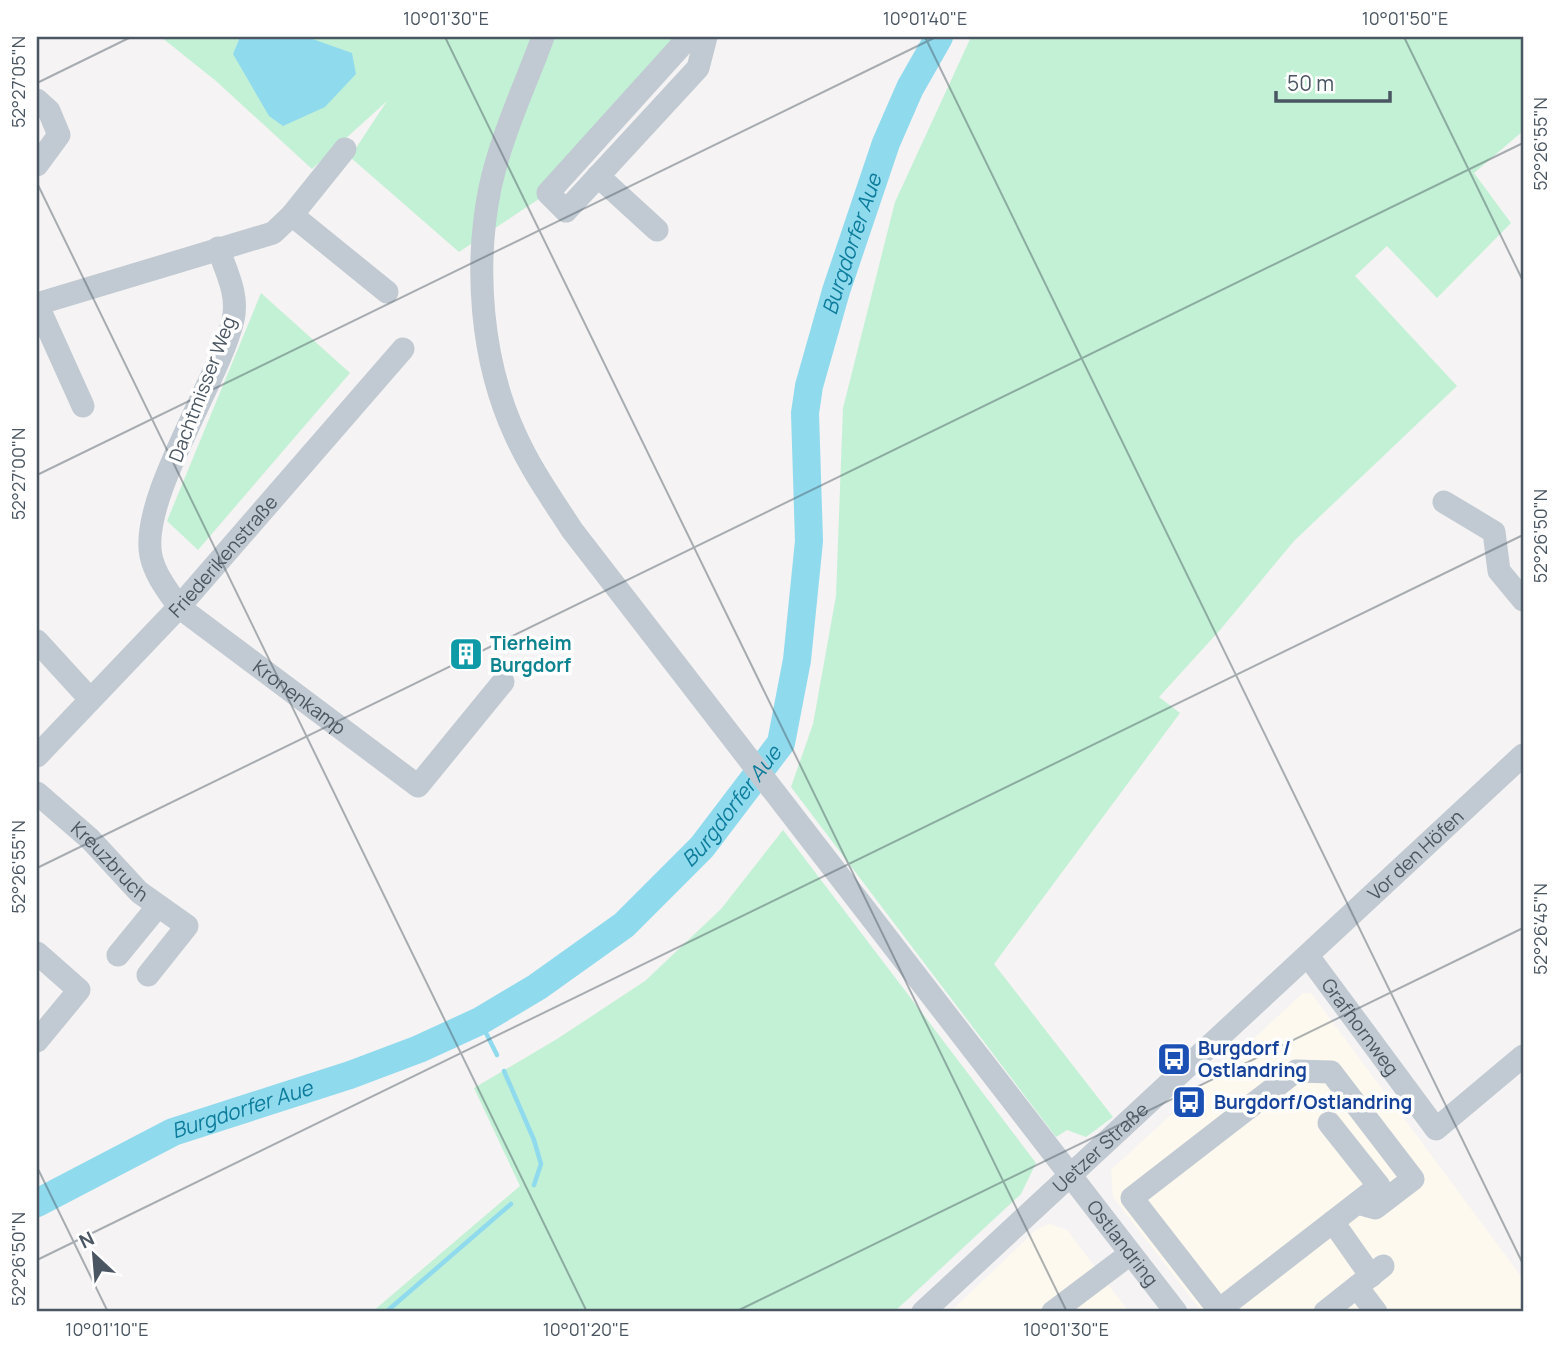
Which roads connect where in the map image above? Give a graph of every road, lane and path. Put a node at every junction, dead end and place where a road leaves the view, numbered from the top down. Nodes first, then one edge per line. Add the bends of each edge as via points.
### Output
1 (543, 37) edge
2 (689, 37) edge
3 (706, 37) edge
4 (37, 100) edge
5 (345, 149) dead end
6 (37, 165) edge
7 (598, 176) junction
8 (292, 215) junction
9 (657, 230) dead end
10 (218, 248) junction
11 (387, 292) dead end
12 (37, 304) edge
13 (402, 349) dead end
14 (83, 406) dead end
15 (1444, 502) dead end
16 (1523, 600) edge
17 (179, 607) junction
18 (37, 641) edge
19 (503, 682) dead end
20 (90, 699) junction
21 (1523, 755) edge
22 (37, 756) edge
23 (37, 793) edge
24 (158, 906) junction
25 (37, 953) edge
26 (118, 955) dead end
27 (1308, 956) junction
28 (148, 975) dead end
29 (37, 1041) edge
30 (1523, 1056) edge
31 (1329, 1123) dead end
32 (1069, 1175) junction
33 (1357, 1203) junction
34 (1332, 1223) junction
35 (1130, 1254) junction
36 (1370, 1276) junction
37 (923, 1312) edge
38 (1053, 1312) edge
39 (1176, 1312) edge
40 (1325, 1312) edge
41 (1376, 1312) edge

1 - 32 street, Ostlandring via 490,188 482,251 483,303 500,394 514,433 572,530
2 - 7 street via 548,193 566,211
3 - 7 street via 698,68
4 - 6 street via 49,111 59,135
5 - 8 street
7 - 9 street
8 - 10 street via 273,233
8 - 11 street
10 - 12 street
10 - 17 street, Dachtmisser Weg via 233,291 233,320 153,520 151,554
12 - 14 street
13 - 17 street, Friederikenstraße
15 - 16 street via 1494,532 1499,571
17 - 19 street, Kronenkamp via 418,786
17 - 20 street, Friederikenstraße
18 - 20 street
20 - 22 street, Friederikenstraße
21 - 27 street, Vor den Höfen
23 - 24 street, Kreuzbruch
24 - 26 street
24 - 28 street, Kreuzbruch via 187,926
25 - 29 street via 79,989
27 - 30 street, Grafhornweg via 1436,1129
27 - 32 street, Uetzer Straße
31 - 33 street via 1379,1186
32 - 35 street, Ostlandring
32 - 37 street, Uetzer Straße
33 - 34 street
33 - 34 street via 1375,1208 1413,1179 1331,1072 1296,1071 1132,1198 1219,1310
34 - 36 street
35 - 38 street
35 - 39 street, Ostlandring
36 - 40 street
36 - 41 street

